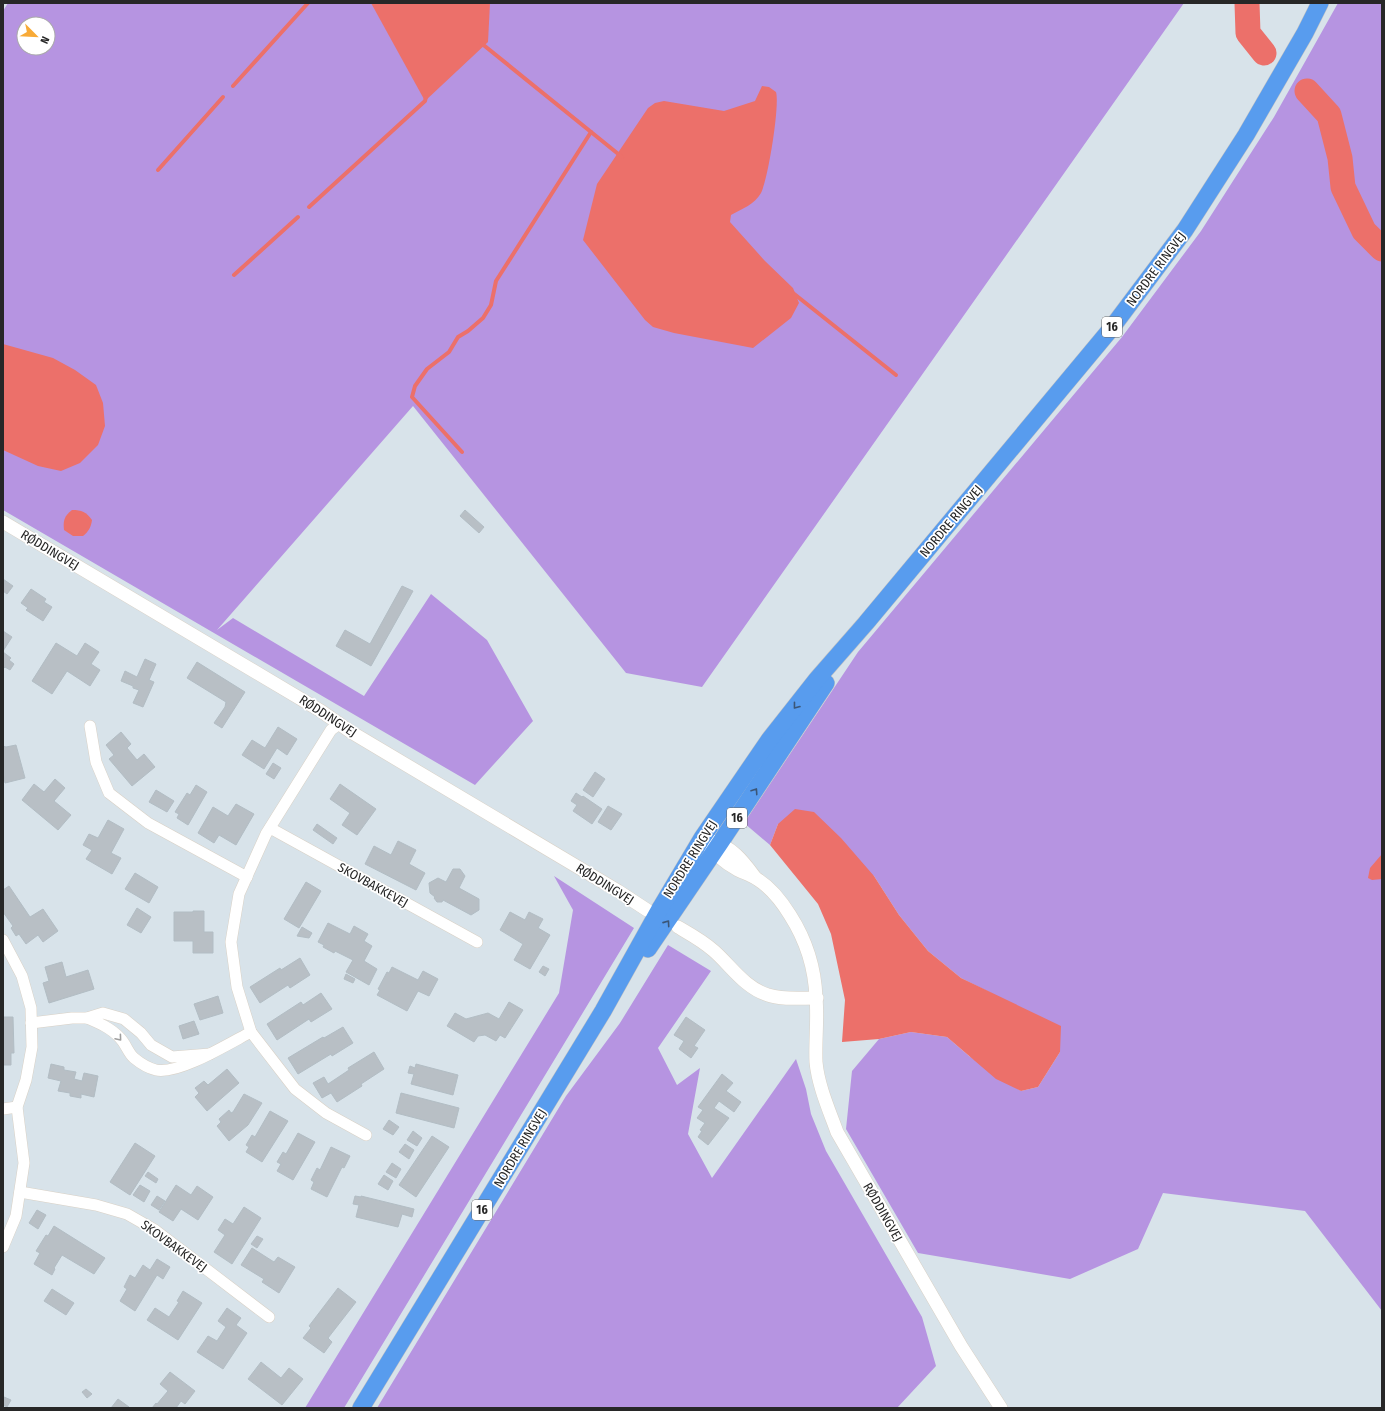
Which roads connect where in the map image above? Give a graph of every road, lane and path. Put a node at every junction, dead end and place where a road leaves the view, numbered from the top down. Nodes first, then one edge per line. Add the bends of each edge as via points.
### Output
1 (1320, 3) edge
2 (4, 526) edge
3 (866, 623) junction
4 (339, 724) junction
5 (90, 726) dead end
6 (270, 828) junction
7 (702, 838) junction
8 (717, 848) junction
9 (247, 878) junction
10 (647, 910) dead end
11 (678, 927) dead end
12 (3, 940) edge
13 (477, 942) dead end
14 (816, 998) junction
15 (603, 1011) junction
16 (87, 1018) junction
17 (31, 1023) junction
18 (251, 1032) junction
19 (210, 1054) junction
20 (17, 1107) junction
21 (3, 1109) edge
22 (366, 1135) dead end
23 (20, 1192) junction
24 (3, 1247) edge
25 (269, 1317) dead end
26 (361, 1408) edge
27 (1001, 1408) edge

1 - 3 main road, NORDRE RINGVEJ / 16 via 1246,135 1185,230 1110,330
2 - 4 street, RØDDINGVEJ via 321,711
3 -> 7 main road, NORDRE RINGVEJ / 16 via 769,740
8 -> 3 main road, NORDRE RINGVEJ / 16
4 - 6 street via 331,730
4 - 10 street, RØDDINGVEJ
5 - 9 street via 96,762 109,793 148,823
6 - 9 street
6 - 13 street, SKOVBAKKEVEJ
7 - 8 street, RØDDINGVEJ
7 - 15 main road, NORDRE RINGVEJ / 16 via 660,907
8 - 14 street, RØDDINGVEJ via 737,869 767,887 790,914 802,936 812,965
15 -> 8 main road, NORDRE RINGVEJ / 16
9 - 18 street via 239,894 232,942 237,987
11 - 14 street via 713,950 749,985 761,993 785,998
12 - 17 street via 22,976 31,1008
14 - 27 street, RØDDINGVEJ via 816,1064 824,1100 837,1132 957,1339
15 - 26 main road, NORDRE RINGVEJ / 16
16 - 17 street
16 - 19 street via 103,1013 124,1019 151,1045 172,1057
16 -> 19 street via 111,1029 134,1058 157,1070 194,1062
17 - 20 street via 32,1048 26,1080
18 - 19 street
18 - 22 street via 295,1088 326,1113
20 - 21 street
20 - 23 street via 24,1163
23 - 24 street via 16,1216
23 - 25 street, SKOVBAKKEVEJ via 96,1205 127,1214 155,1230

